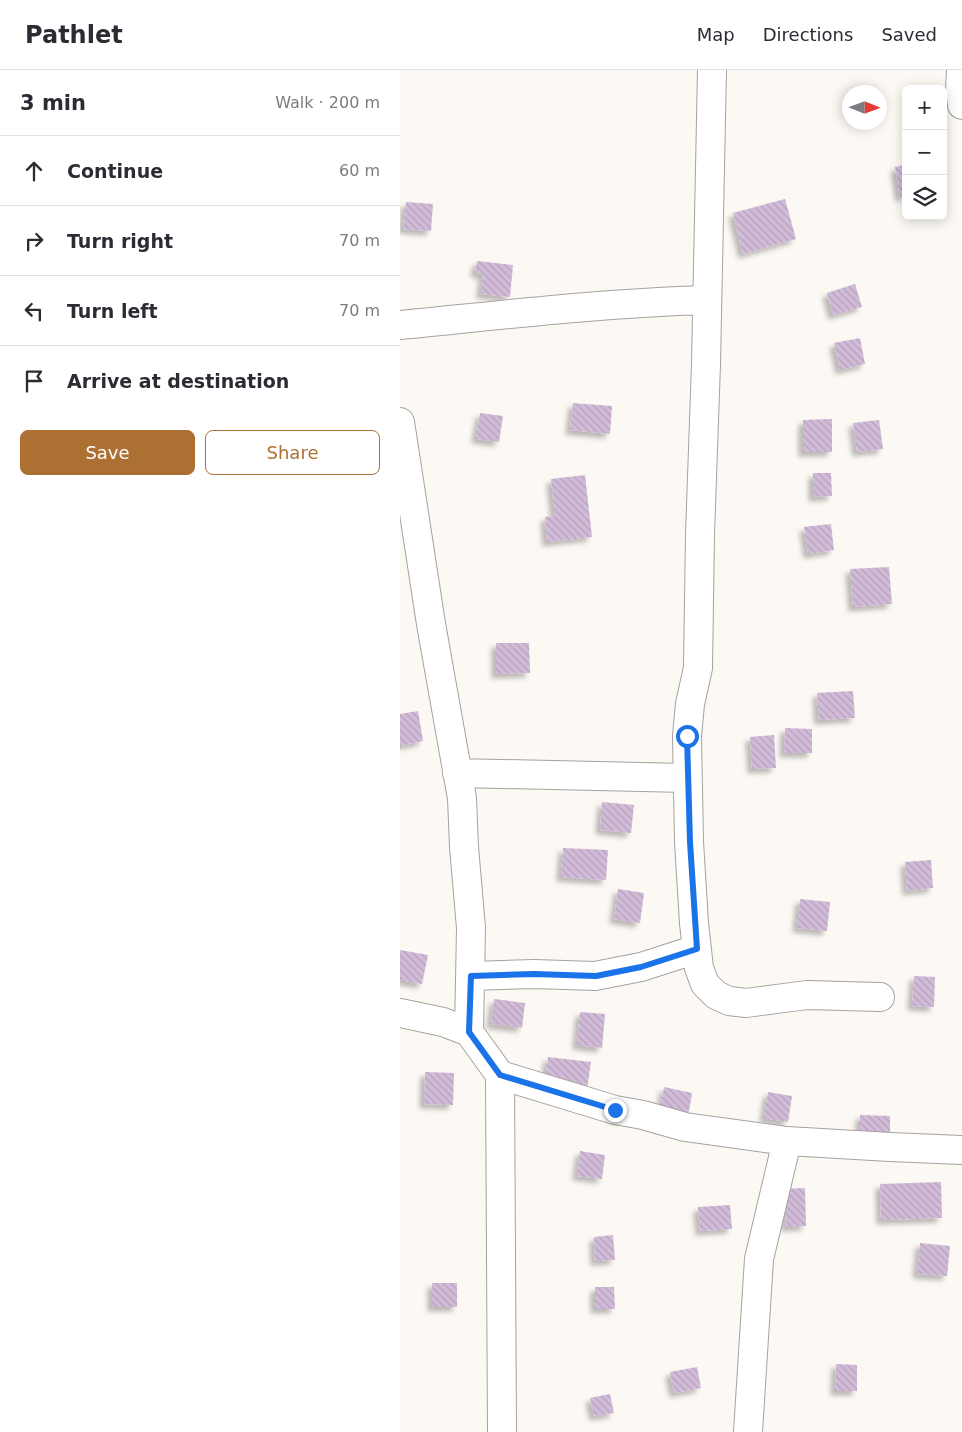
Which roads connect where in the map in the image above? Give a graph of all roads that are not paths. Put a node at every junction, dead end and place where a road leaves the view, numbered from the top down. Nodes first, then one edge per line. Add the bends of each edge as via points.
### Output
1 (712, 70) edge
2 (961, 70) edge
3 (962, 105) edge
4 (707, 300) junction
5 (400, 325) edge
6 (400, 422) edge
7 (457, 773) junction
8 (687, 778) junction
9 (697, 949) junction
10 (471, 976) junction
11 (880, 997) dead end
12 (400, 1013) edge
13 (469, 1032) junction
14 (500, 1075) junction
15 (787, 1141) junction
16 (962, 1150) edge
17 (502, 1432) edge
18 (748, 1432) edge

1 - 4 street
2 - 3 street
4 - 5 street via 557,309
4 - 8 street via 698,668 690,704
6 - 7 street via 430,624
7 - 8 street
7 - 10 street via 462,798 471,928
8 - 9 street
9 - 10 street via 641,967 596,976
9 - 11 street via 705,984 716,995 729,1001 746,1003 807,995
10 - 13 street
12 - 13 street via 443,1022
13 - 14 street
14 - 15 street via 615,1110 685,1127
14 - 17 street
15 - 16 street
15 - 18 street via 759,1259

